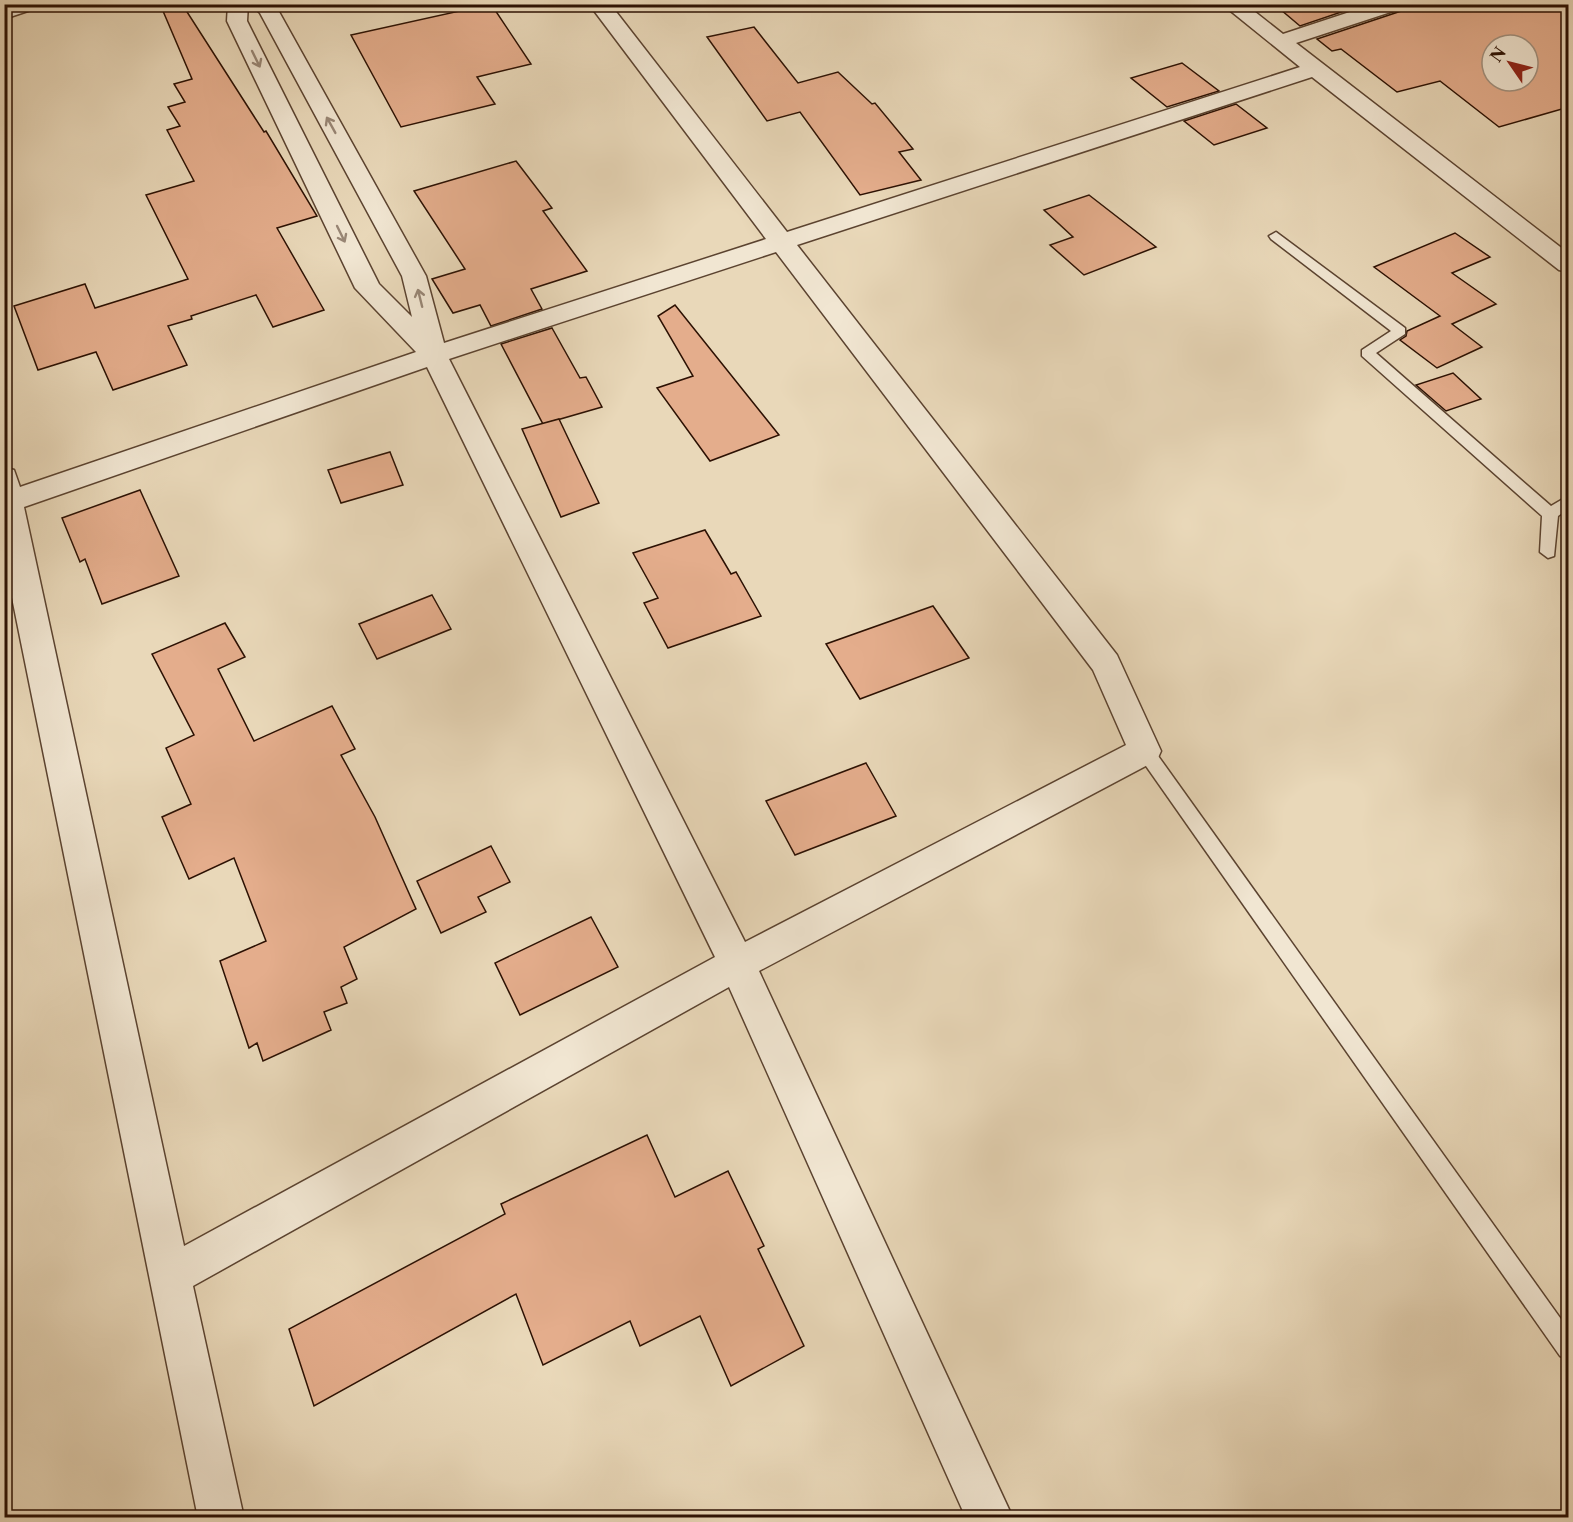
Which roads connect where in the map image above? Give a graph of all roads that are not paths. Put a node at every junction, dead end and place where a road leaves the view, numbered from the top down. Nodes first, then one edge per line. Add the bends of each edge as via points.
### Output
1 (30, 4) edge
2 (238, 4) edge
3 (260, 4) edge
4 (599, 4) edge
5 (1232, 4) edge
6 (1396, 4) edge
7 (4, 13) edge
8 (1279, 42) junction
9 (1315, 69) junction
10 (1276, 236) dead end
11 (782, 243) junction
12 (1569, 265) edge
13 (434, 355) junction
14 (1569, 501) edge
15 (7, 506) edge
16 (1550, 514) junction
17 (1548, 552) dead end
18 (1145, 751) junction
19 (737, 964) junction
20 (172, 1275) junction
21 (1569, 1348) edge
22 (221, 1518) edge
23 (990, 1518) edge

1 - 7 street
2 -> 13 street via 237,21 368,288
13 -> 3 street via 414,276 268,10
4 - 11 street
5 - 8 street
6 - 8 street
8 - 9 street
9 - 11 street
9 - 12 street
10 - 16 lane via 1400,331 1367,353
11 - 13 street
11 - 18 street via 1106,664
13 - 15 street
13 - 19 street
14 - 16 lane
15 - 20 street
16 - 17 lane
18 - 19 street
18 - 21 lane
19 - 20 street
19 - 23 street
20 - 22 street

